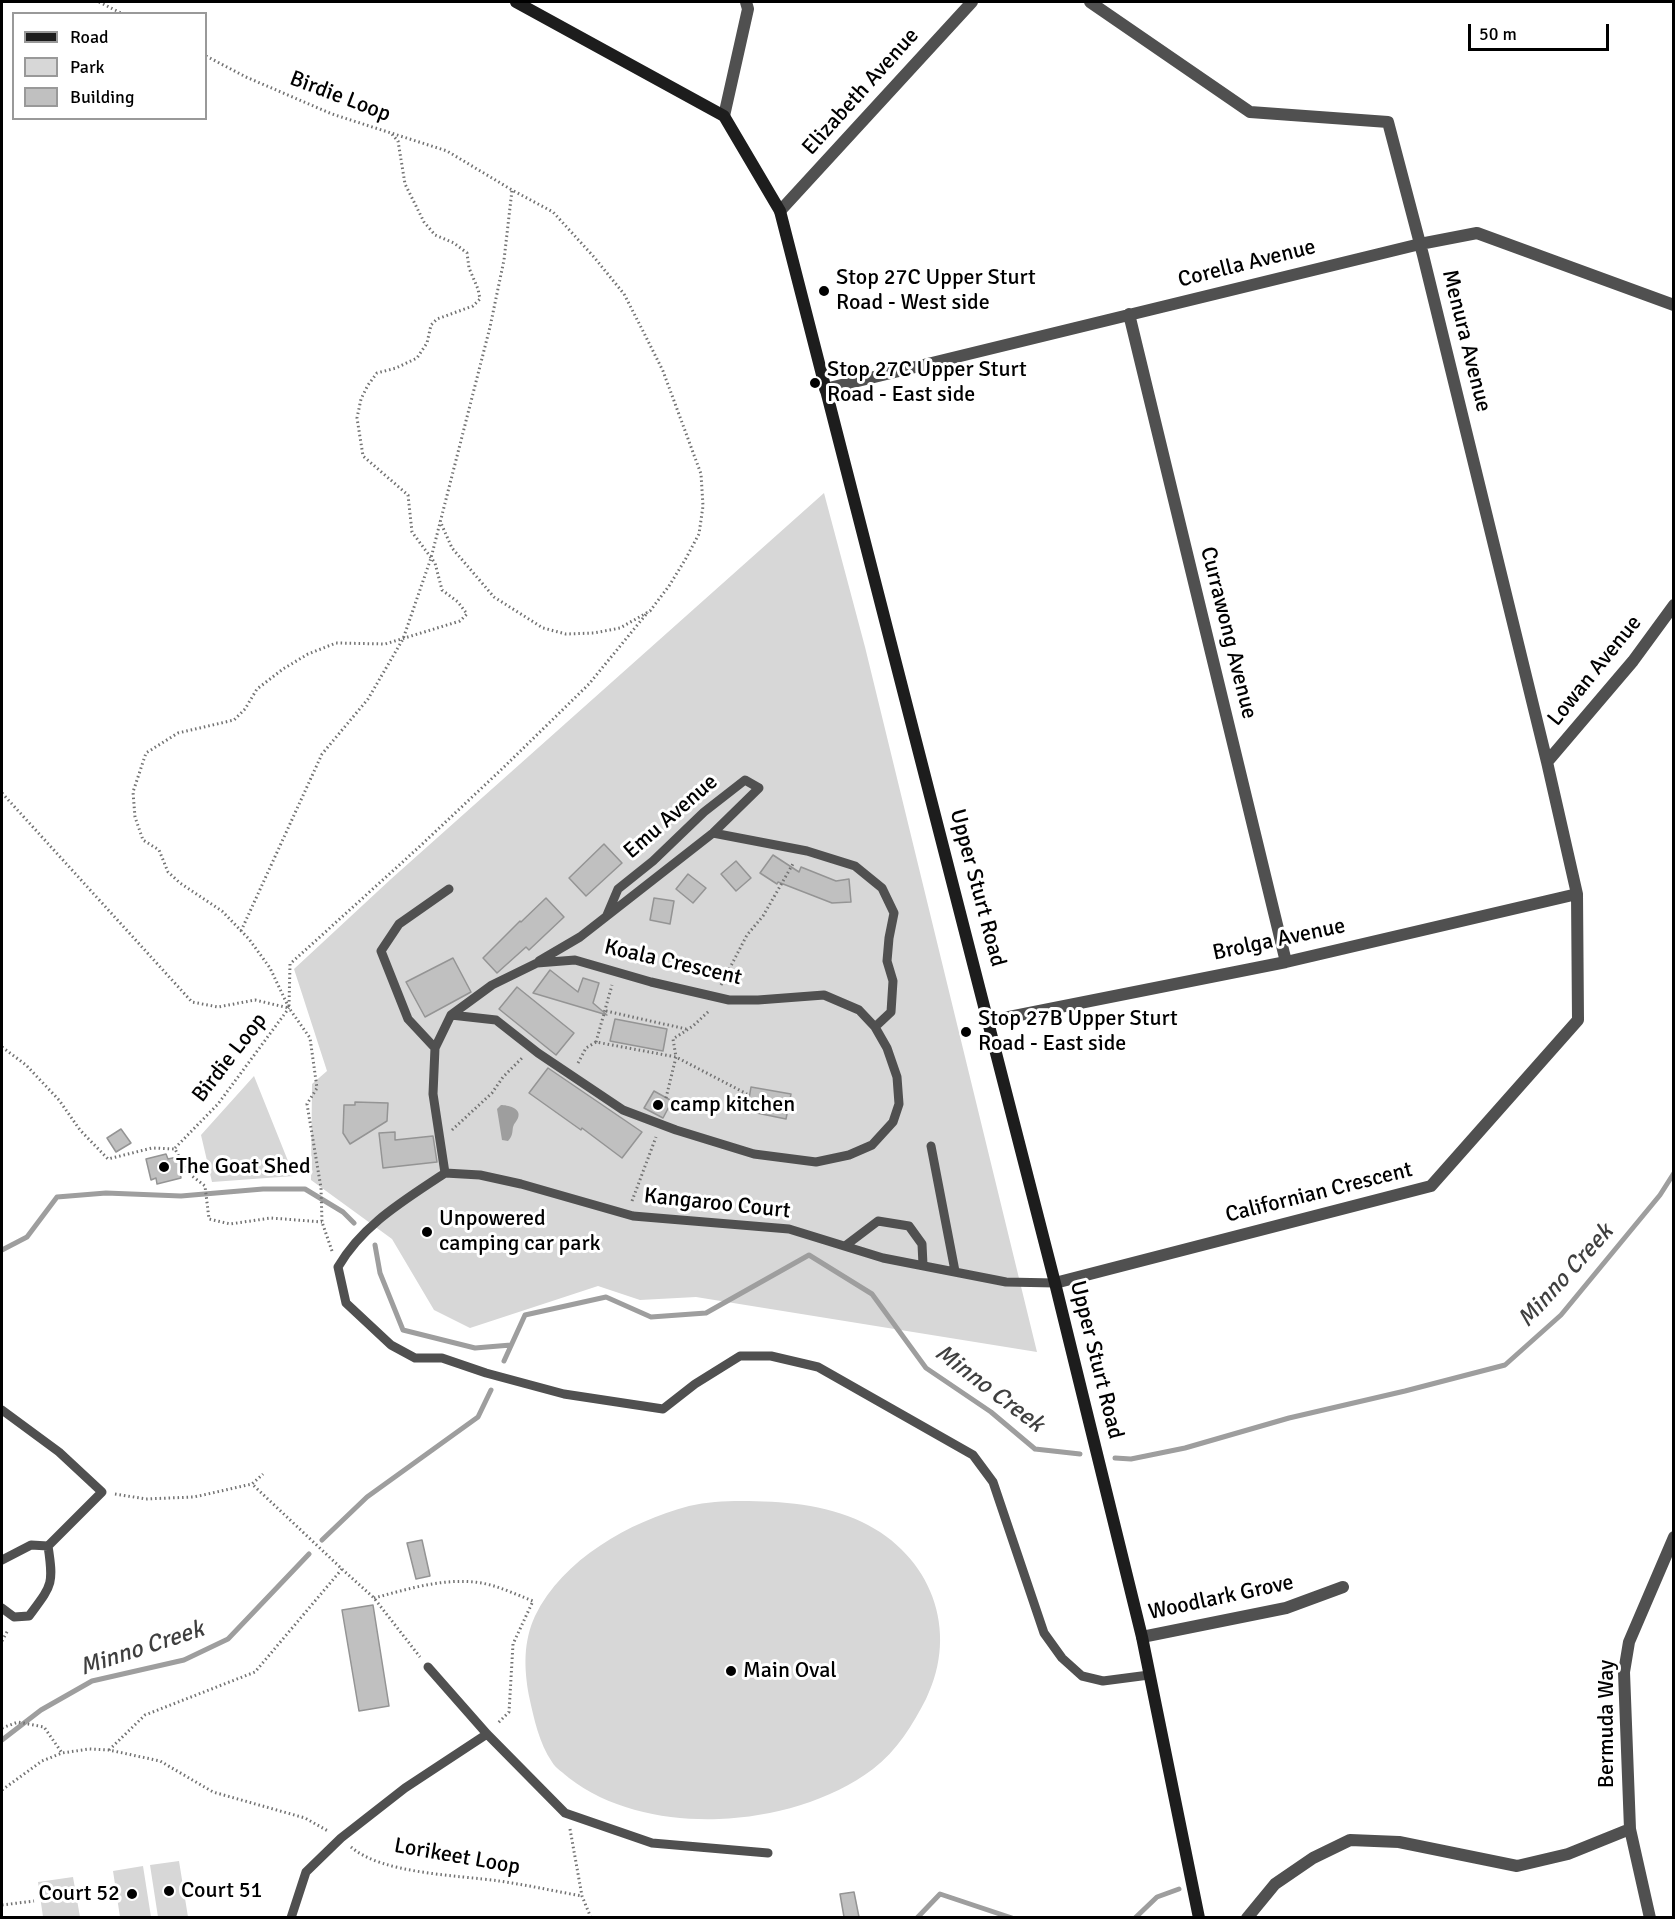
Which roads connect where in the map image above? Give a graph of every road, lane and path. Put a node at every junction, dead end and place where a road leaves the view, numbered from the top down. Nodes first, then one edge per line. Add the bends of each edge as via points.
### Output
1 (99, 2) edge
2 (516, 2) edge
3 (746, 2) edge
4 (972, 2) edge
5 (1090, 2) edge
6 (119, 12) edge
7 (207, 57) edge
8 (724, 116) junction
9 (390, 132) junction
10 (512, 190) junction
11 (780, 211) junction
12 (1420, 244) junction
13 (1674, 305) edge
14 (1128, 314) junction
15 (825, 389) junction
16 (440, 521) junction
17 (431, 558) junction
18 (1674, 605) edge
19 (650, 611) junction
20 (403, 639) junction
21 (1547, 762) junction
22 (2, 794) edge
23 (713, 833) junction
24 (799, 849) junction
25 (449, 889) dead end
26 (1577, 894) junction
27 (607, 915) junction
28 (241, 931) junction
29 (1286, 962) junction
30 (537, 963) junction
31 (616, 972) junction
32 (716, 997) junction
33 (289, 1008) junction
34 (606, 1011) junction
35 (451, 1014) junction
36 (989, 1021) junction
37 (875, 1027) junction
38 (688, 1029) junction
39 (596, 1042) junction
40 (2, 1047) edge
41 (435, 1048) junction
42 (532, 1049) junction
43 (676, 1057) junction
44 (571, 1076) junction
45 (747, 1094) dead end
46 (666, 1098) dead end
47 (661, 1124) junction
48 (440, 1140) junction
49 (931, 1146) dead end
50 (175, 1149) junction
51 (445, 1173) junction
52 (627, 1214) junction
53 (322, 1222) junction
54 (845, 1246) junction
55 (923, 1265) junction
56 (338, 1267) junction
57 (955, 1271) junction
58 (1055, 1283) junction
59 (2, 1410) edge
60 (263, 1474) dead end
61 (252, 1484) junction
62 (102, 1492) junction
63 (1674, 1537) edge
64 (48, 1546) junction
65 (2, 1560) edge
66 (342, 1569) junction
67 (1343, 1587) dead end
68 (374, 1598) junction
69 (2, 1608) edge
70 (1142, 1636) junction
71 (428, 1667) joint
72 (1149, 1675) junction
73 (2, 1728) edge
74 (487, 1734) junction
75 (109, 1750) junction
76 (62, 1753) junction
77 (2, 1790) edge
78 (565, 1813) junction
79 (1630, 1829) junction
80 (341, 1838) junction
81 (768, 1853) dead end
82 (582, 1896) junction
83 (34, 1901) dead end
84 (2, 1905) edge
85 (291, 1917) edge
86 (591, 1917) edge
87 (1199, 1917) edge
88 (1247, 1917) edge
89 (1650, 1917) edge

1 - 6 path
2 - 8 main road
3 - 8 street via 748,9
4 - 11 street, Elizabeth Avenue
5 - 12 street, Menura Avenue via 1250,112 1388,122
7 - 9 path, Birdie Loop via 332,114
8 - 11 main road, Upper Sturt Road
9 - 10 path via 447,151
9 - 17 path, Birdie Loop via 398,141 405,184 424,222 435,235 467,253 480,299 473,306 437,319 417,358 377,373 361,399 357,418 363,456 408,495 412,532
10 - 16 path via 504,260 490,327
10 - 19 path via 553,212 624,294 663,371 701,474 703,507 699,534
11 - 15 main road, Upper Sturt Road
12 - 13 street, Corella Avenue via 1477,233
12 - 14 street, Corella Avenue
12 - 21 street, Menura Avenue
14 - 15 street, Corella Avenue
14 - 29 street, Currawong Avenue
15 - 36 main road, Upper Sturt Road
16 - 17 path
16 - 19 path via 452,548 494,597 543,628 566,634 594,633 620,628
17 - 20 path
17 - 20 path, Birdie Loop via 442,590 467,614 460,621
18 - 21 street, Lowan Avenue via 1633,661
19 - 33 path via 589,684 418,848 290,963
20 - 28 path via 368,699 322,754
20 - 28 path, Birdie Loop via 385,644 336,644 308,654 257,689 234,720 178,733 146,753 133,792 135,817 143,840 159,850 168,872 222,911
21 - 26 street, Menura Avenue
22 - 33 path via 192,1002 218,1007 255,1000
23 - 24 lane
23 - 27 lane, Emu Avenue
23 - 27 lane, Emu Avenue via 759,788 745,780 704,812 618,889
24 - 32 path via 763,916 747,935
24 - 37 lane via 855,866 882,888 894,913 887,961 893,981 891,1012
25 - 41 lane via 399,924 381,951 408,1019
26 - 29 street, Brolga Avenue
26 - 58 street, Californian Crescent via 1578,1020 1431,1186
27 - 30 lane, Emu Avenue
28 - 33 path, Birdie Loop via 270,968
29 - 36 street, Brolga Avenue
30 - 31 lane, Koala Crescent via 575,960
30 - 35 lane, Koala Crescent via 492,985
31 - 32 lane, Koala Crescent
31 - 34 path
32 - 37 lane, Koala Crescent via 758,1000 824,995 859,1010
32 - 38 path via 708,1013
33 - 50 path, Birdie Loop via 218,1104
33 - 53 path via 310,1038 317,1088 307,1104 321,1188
34 - 38 path
34 - 39 path
35 - 41 lane
35 - 42 lane, Koala Crescent via 496,1020
36 - 58 main road, Upper Sturt Road
37 - 47 lane, Koala Crescent via 897,1077 899,1104 893,1122 872,1145 816,1162 754,1154
38 - 43 path via 673,1039
39 - 43 path
39 - 44 path via 586,1048
40 - 50 path via 26,1065 108,1159 152,1148
41 - 48 lane via 433,1094
42 - 44 lane, Koala Crescent
42 - 48 path via 492,1093
43 - 45 path
43 - 46 path
44 - 47 lane, Koala Crescent via 624,1110
47 - 52 path
48 - 51 lane
49 - 57 lane
50 - 53 path via 187,1172 205,1186 209,1219 230,1224 271,1218
51 - 52 lane, Kangaroo Court via 480,1175 521,1184
51 - 56 lane via 385,1213 350,1248
52 - 54 lane, Kangaroo Court via 789,1229
53 - 56 path
54 - 55 lane, Kangaroo Court
54 - 55 lane via 878,1221 909,1226 922,1244
55 - 57 lane, Kangaroo Court
56 - 72 lane via 346,1303 391,1345 415,1358 442,1358 564,1394 663,1409 740,1356 771,1356 818,1367 973,1455 993,1482 1044,1633 1062,1658 1082,1676 1103,1681
57 - 58 lane, Kangaroo Court via 1005,1282
58 - 70 main road, Upper Sturt Road
59 - 62 lane via 59,1452
60 - 61 path
61 - 62 path via 194,1497 146,1499
61 - 66 path
62 - 64 lane
63 - 79 street, Bermuda Way via 1629,1642 1624,1672
64 - 65 lane via 31,1545
64 - 69 lane via 51,1584 29,1616 14,1617
66 - 68 path
66 - 75 path via 255,1672 145,1715
67 - 70 street, Woodlark Grove via 1287,1608
68 - 71 path
68 - 74 path via 456,1580 492,1585 533,1601 513,1644 509,1712
70 - 72 main road, Upper Sturt Road
71 - 74 lane
72 - 87 main road, Upper Sturt Road
73 - 76 path via 18,1722 44,1727
74 - 78 lane
74 - 80 lane via 405,1788
75 - 76 path, Lorikeet Loop
75 - 80 path, Lorikeet Loop via 160,1761 213,1792 305,1818
76 - 77 path, Lorikeet Loop via 42,1761
78 - 81 lane via 652,1843
78 - 82 path
79 - 88 street via 1568,1854 1517,1866 1399,1842 1350,1840 1313,1858 1275,1884
79 - 89 street, Bermuda Way
80 - 82 path, Lorikeet Loop via 359,1854 400,1868
80 - 85 lane via 306,1872
82 - 86 path
83 - 84 path

